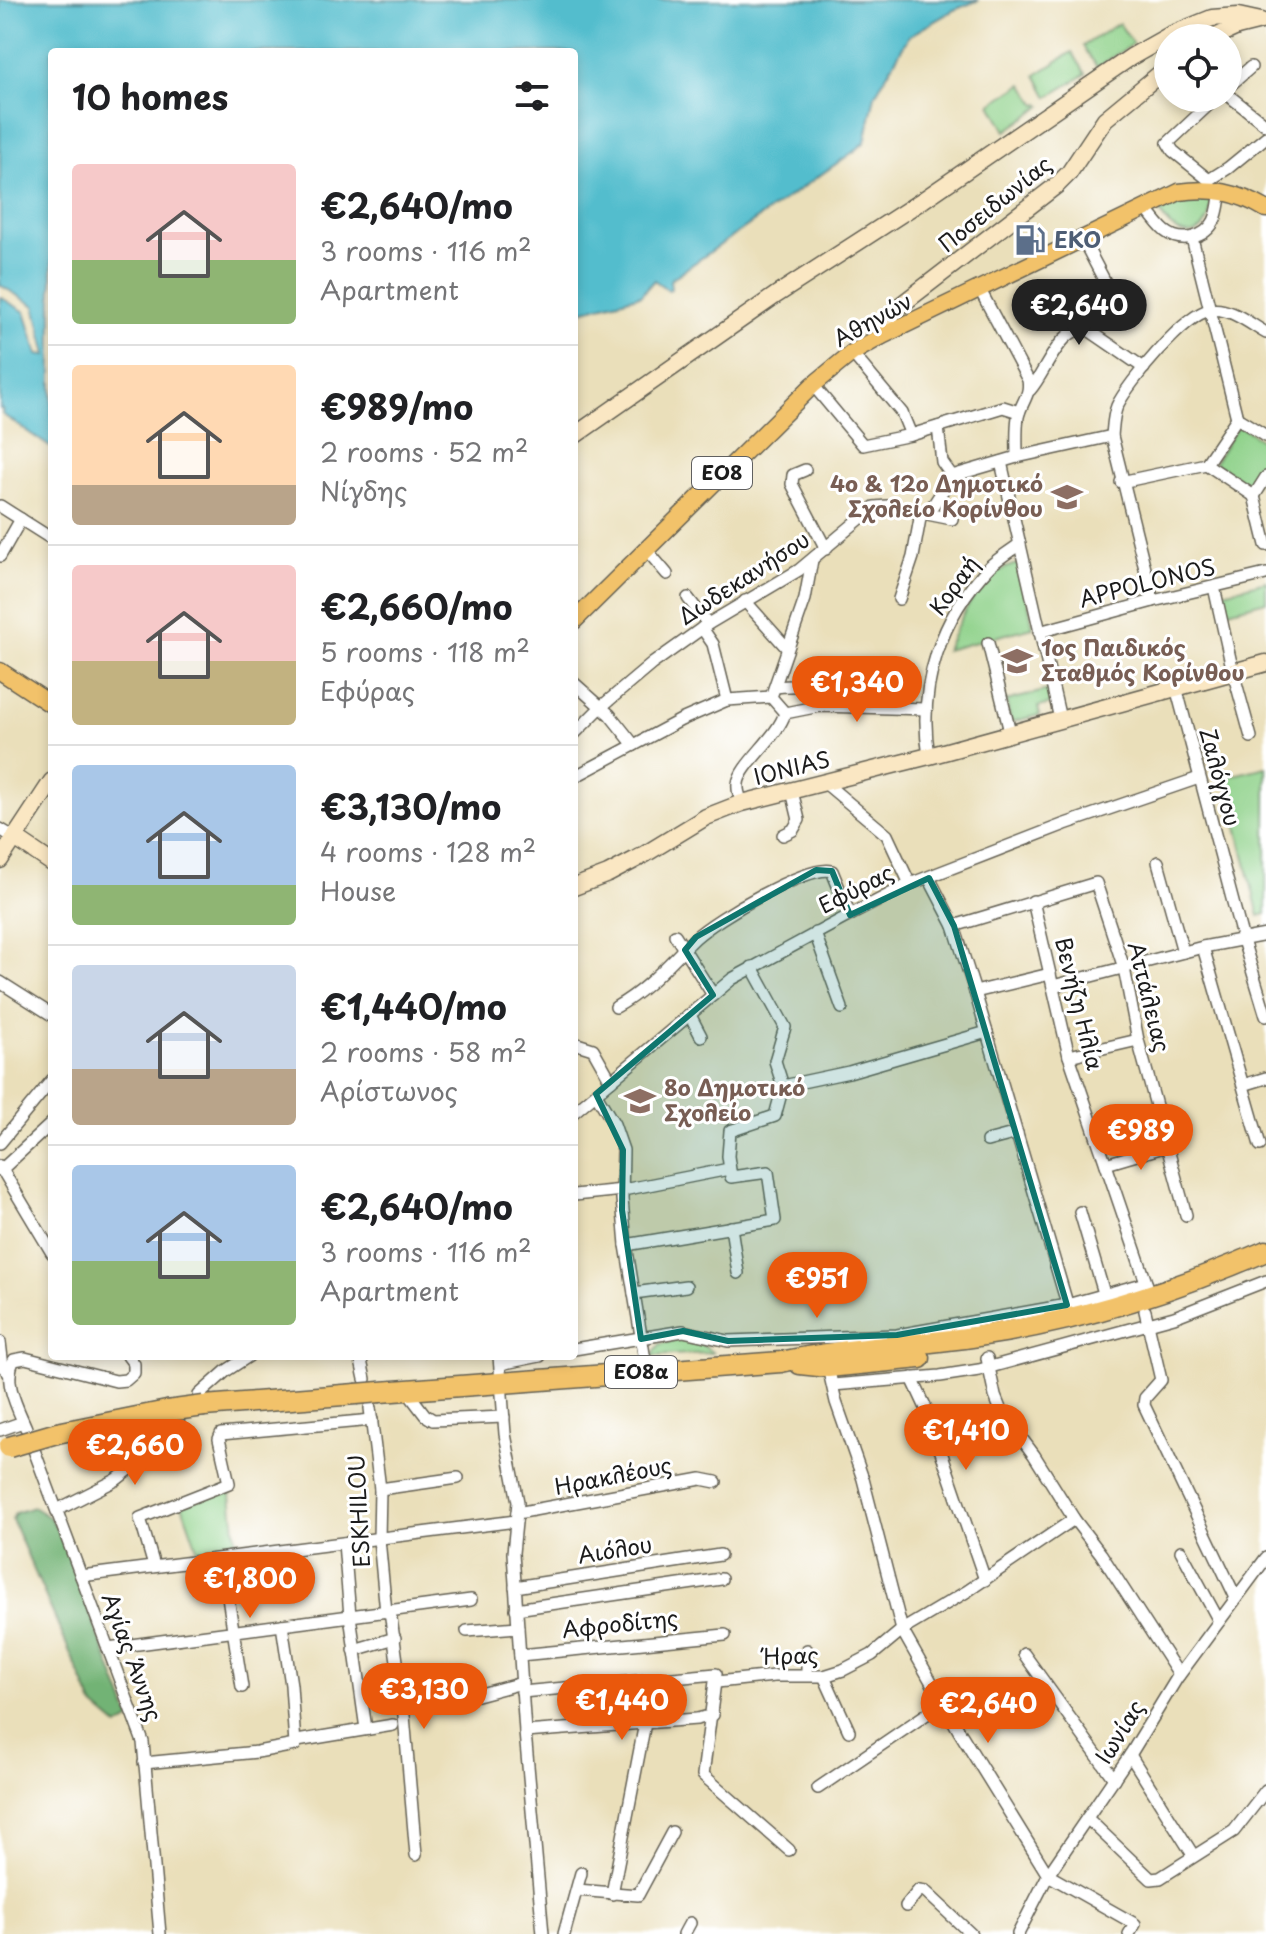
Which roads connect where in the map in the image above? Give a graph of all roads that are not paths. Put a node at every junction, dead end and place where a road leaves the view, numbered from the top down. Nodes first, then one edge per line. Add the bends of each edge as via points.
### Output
1 (1264, 21) edge
2 (1242, 26) edge
3 (1251, 67) dead end
4 (1242, 75) edge
5 (1154, 79) edge
6 (1242, 106) edge
7 (1201, 112) edge
8 (1266, 125) edge
9 (1266, 137) edge
10 (1213, 186) junction
11 (1145, 207) junction
12 (1266, 209) edge
13 (1082, 238) junction
14 (1192, 238) junction
15 (979, 288) junction
16 (1113, 297) dead end
17 (1210, 310) junction
18 (1266, 333) edge
19 (880, 337) junction
20 (852, 353) junction
21 (1144, 368) junction
22 (813, 385) junction
23 (1030, 390) junction
24 (1019, 412) junction
25 (1237, 418) junction
26 (938, 427) junction
27 (578, 433) edge
28 (911, 435) junction
29 (1112, 436) junction
30 (1266, 436) edge
31 (1017, 457) junction
32 (1001, 462) junction
33 (1206, 464) junction
34 (805, 470) dead end
35 (952, 476) junction
36 (1266, 477) edge
37 (1121, 482) junction
38 (1254, 496) junction
39 (0, 506) edge
40 (921, 513) junction
41 (21, 519) junction
42 (952, 519) dead end
43 (48, 536) edge
44 (1020, 544) junction
45 (1266, 545) edge
46 (645, 548) junction
47 (826, 549) junction
48 (0, 556) edge
49 (812, 560) junction
50 (667, 574) dead end
51 (1266, 574) edge
52 (1214, 587) junction
53 (688, 598) dead end
54 (899, 599) dead end
55 (745, 601) junction
56 (1153, 601) junction
57 (578, 617) edge
58 (705, 626) junction
59 (1039, 632) junction
60 (988, 643) dead end
61 (787, 648) junction
62 (1266, 663) edge
63 (0, 671) edge
64 (1233, 672) junction
65 (578, 687) edge
66 (1176, 687) junction
67 (773, 692) junction
68 (727, 700) junction
69 (48, 702) edge
70 (820, 706) junction
71 (601, 707) junction
72 (926, 709) junction
73 (785, 713) junction
74 (1060, 719) junction
75 (578, 730) edge
76 (1010, 732) junction
77 (1251, 737) dead end
78 (634, 745) junction
79 (929, 756) junction
80 (578, 775) edge
81 (1199, 778) junction
82 (825, 783) junction
83 (48, 786) edge
84 (792, 791) junction
85 (742, 803) junction
86 (7, 833) edge
87 (783, 835) dead end
88 (0, 860) edge
89 (48, 860) edge
90 (1158, 862) dead end
91 (929, 878) junction
92 (910, 884) junction
93 (578, 885) edge
94 (1033, 901) junction
95 (850, 915) junction
96 (954, 926) junction
97 (815, 933) junction
98 (675, 935) dead end
99 (1266, 935) edge
100 (1243, 940) junction
101 (1203, 947) junction
102 (685, 950) junction
103 (1183, 952) junction
104 (752, 967) junction
105 (1124, 968) junction
106 (1052, 980) junction
107 (0, 982) edge
108 (975, 992) junction
109 (713, 995) junction
110 (616, 1007) dead end
111 (842, 1008) dead end
112 (48, 1012) edge
113 (690, 1015) junction
114 (1266, 1016) edge
115 (987, 1032) junction
116 (701, 1036) dead end
117 (1138, 1040) junction
118 (578, 1044) edge
119 (1069, 1056) junction
120 (1266, 1078) edge
121 (611, 1081) junction
122 (48, 1085) edge
123 (1243, 1085) junction
124 (783, 1086) junction
125 (596, 1094) junction
126 (578, 1109) edge
127 (1132, 1125) dead end
128 (48, 1127) edge
129 (1017, 1133) junction
130 (987, 1141) dead end
131 (0, 1143) edge
132 (1260, 1145) dead end
133 (1167, 1146) junction
134 (1140, 1154) junction
135 (1106, 1164) junction
136 (0, 1169) edge
137 (729, 1169) junction
138 (623, 1190) junction
139 (578, 1195) edge
140 (1080, 1212) dead end
141 (1186, 1215) dead end
142 (731, 1227) junction
143 (626, 1245) junction
144 (48, 1247) edge
145 (1266, 1251) edge
146 (1266, 1266) edge
147 (738, 1273) dead end
148 (1266, 1281) edge
149 (686, 1286) dead end
150 (634, 1293) junction
151 (1106, 1302) junction
152 (1148, 1304) junction
153 (1074, 1324) junction
154 (641, 1339) junction
155 (739, 1340) junction
156 (897, 1340) junction
157 (0, 1342) edge
158 (578, 1348) edge
159 (132, 1360) edge
160 (243, 1360) edge
161 (361, 1360) edge
162 (525, 1360) edge
163 (572, 1360) edge
164 (781, 1362) junction
165 (988, 1363) junction
166 (740, 1365) junction
167 (500, 1367) edge
168 (647, 1372) junction
169 (10, 1374) junction
170 (830, 1376) junction
171 (575, 1377) junction
172 (912, 1378) junction
173 (406, 1390) junction
174 (368, 1398) junction
175 (202, 1400) junction
176 (173, 1415) junction
177 (504, 1417) junction
178 (3, 1442) edge
179 (34, 1450) dead end
180 (458, 1478) dead end
181 (716, 1482) dead end
182 (380, 1489) junction
183 (57, 1510) junction
184 (516, 1517) junction
185 (1074, 1519) junction
186 (379, 1539) junction
187 (344, 1543) junction
188 (1181, 1551) dead end
189 (720, 1555) dead end
190 (1266, 1558) edge
191 (222, 1559) junction
192 (154, 1566) junction
193 (81, 1576) junction
194 (721, 1579) dead end
195 (985, 1580) junction
196 (515, 1587) junction
197 (1236, 1598) junction
198 (471, 1600) dead end
199 (516, 1609) junction
200 (388, 1611) junction
201 (350, 1616) junction
202 (1219, 1621) junction
203 (282, 1625) junction
204 (518, 1627) junction
205 (902, 1630) junction
206 (234, 1631) junction
207 (467, 1631) dead end
208 (725, 1635) dead end
209 (395, 1638) junction
210 (108, 1648) junction
211 (354, 1650) junction
212 (807, 1650) dead end
213 (1024, 1654) dead end
214 (520, 1655) junction
215 (807, 1675) junction
216 (1179, 1675) junction
217 (824, 1676) junction
218 (716, 1678) junction
219 (242, 1687) dead end
220 (522, 1688) junction
221 (943, 1703) junction
222 (403, 1704) junction
223 (713, 1715) junction
224 (645, 1723) junction
225 (393, 1725) dead end
226 (366, 1729) junction
227 (849, 1731) dead end
228 (525, 1732) junction
229 (297, 1741) junction
230 (1130, 1755) junction
231 (144, 1763) junction
232 (1114, 1779) junction
233 (818, 1788) dead end
234 (1266, 1790) edge
235 (1087, 1818) junction
236 (672, 1832) dead end
237 (789, 1850) dead end
238 (416, 1855) dead end
239 (1193, 1855) junction
240 (581, 1873) dead end
241 (1048, 1875) junction
242 (577, 1890) junction
243 (612, 1894) junction
244 (906, 1906) dead end
245 (160, 1934) edge
246 (543, 1934) edge
247 (564, 1934) edge
248 (971, 1934) edge
249 (1018, 1934) edge
250 (1129, 1934) edge

1 - 2 street
1 - 27 street via 1212,18 1131,57
3 - 4 street
5 - 19 street, Ποσειδωνίας via 1105,119 1069,173 897,308
6 - 8 street
7 - 10 street via 1168,143
9 - 10 street
10 - 11 main road, Αθηνών / ΕΟ8 via 1179,192
10 - 12 main road
10 - 14 street via 1213,224
11 - 13 main road, Αθηνών / ΕΟ8
11 - 14 street via 1166,232
13 - 15 main road, Αθηνών / ΕΟ8
13 - 16 street
14 - 17 street
15 - 19 main road, Αθηνών / ΕΟ8
15 - 23 street
17 - 18 street via 1232,314
17 - 21 street via 1185,324
17 - 25 street
19 - 20 main road, Αθηνών / ΕΟ8
20 - 22 main road, Αθηνών / ΕΟ8
20 - 28 street via 902,413
21 - 23 street via 1090,331 1075,330 1066,335
21 - 29 street via 1115,410
22 - 28 street via 863,445
22 - 46 main road, Αθηνών / ΕΟ8
23 - 24 street
24 - 26 street via 1003,407
24 - 31 street
25 - 30 street
25 - 33 street
26 - 28 street
26 - 35 street via 942,462
29 - 31 street
29 - 37 street
31 - 32 street
32 - 35 street
32 - 44 street
33 - 37 street
33 - 38 street
34 - 47 street via 793,475 792,484
35 - 40 street via 932,507
36 - 38 street
37 - 56 street
38 - 45 street
39 - 41 street
40 - 42 street, Δωδεκανήσου
40 - 47 street, Δωδεκανήσου via 880,505
40 - 54 street
41 - 43 street
41 - 48 street
44 - 59 street
44 - 72 street, Κοραή via 990,566 951,617 933,663
46 - 50 street
46 - 57 main road, Αθηνών / ΕΟ8
47 - 49 street, Δωδεκανήσου
49 - 55 street, Δωδεκανήσου
49 - 61 street
51 - 52 street, APPOLONOS
52 - 56 street, APPOLONOS
52 - 64 street
53 - 58 street
55 - 58 street, Δωδεκανήσου
55 - 61 street
56 - 59 street, APPOLONOS
58 - 68 street
58 - 71 street, Δωδεκανήσου
59 - 74 street
60 - 76 street
61 - 67 street
62 - 64 street, IONIAS
63 - 69 main road
64 - 66 street, IONIAS
64 - 77 street
65 - 71 street
66 - 74 street, IONIAS
66 - 81 street, Ζαλόγγου
67 - 68 street
67 - 70 street via 804,685 815,691
67 - 73 street
68 - 78 street
70 - 72 street
70 - 73 street
71 - 75 street, Δωδεκανήσου
71 - 78 street
72 - 79 street, Κοραή
73 - 85 street via 775,734 740,775
74 - 76 street, IONIAS
76 - 79 street, IONIAS
78 - 80 street
79 - 82 street, IONIAS
81 - 91 street, Εφύρας
81 - 100 street, Ζαλόγγου
82 - 84 street, IONIAS
82 - 92 street via 887,835
83 - 86 street
84 - 85 street, IONIAS
84 - 87 street via 799,820
85 - 93 street, IONIAS
86 - 88 street
86 - 89 street
90 - 103 street
91 - 92 street, Εφύρας
91 - 96 street
92 - 95 street, Εφύρας
94 - 96 street
94 - 105 street, Αττάλειας via 1096,883
94 - 106 street, Βενήζη Ηλία
95 - 97 street, Εφύρας
95 - 102 street via 832,871 816,870 728,915
96 - 108 street
97 - 104 street, Εφύρας
97 - 111 street
98 - 102 street
99 - 100 street
100 - 101 street
100 - 114 street, Ζαλόγγου
101 - 103 street
101 - 123 street
102 - 109 street
102 - 110 street
103 - 105 street
104 - 109 street, Εφύρας
104 - 124 street via 785,1027 775,1061
105 - 106 street
105 - 117 street, Αττάλειας
106 - 108 street
106 - 119 street, Βενήζη Ηλία
107 - 112 street
108 - 115 street
109 - 113 street, Εφύρας
113 - 116 street
113 - 121 street, Εφύρας
115 - 124 street
115 - 129 street
117 - 119 street
117 - 133 street, Αττάλειας
118 - 121 street via 593,1049
119 - 135 street, Βενήζη Ηλία
120 - 123 street
121 - 125 street, Εφύρας
122 - 131 street
123 - 132 street
124 - 137 street via 775,1116 730,1131
125 - 126 street, Εφύρας
125 - 138 street via 619,1135
127 - 134 street
128 - 136 street
129 - 130 street
129 - 153 street
133 - 134 street
133 - 141 street, Αττάλειας
134 - 135 street
135 - 152 street, Βενήζη Ηλία
136 - 144 street
137 - 138 street
137 - 142 street via 731,1177 768,1172 775,1220
138 - 139 street
138 - 143 street
140 - 151 street
142 - 143 street
142 - 147 street
143 - 150 street
145 - 152 highway, ΕΟ8α
146 - 152 highway, ΕΟ8α
148 - 152 street via 1193,1311
149 - 150 street
150 - 154 street
151 - 152 highway, ΕΟ8α
151 - 153 highway, ΕΟ8α
152 - 153 highway, ΕΟ8α
152 - 197 street, Βενήζη Ηλία via 1161,1380 1144,1405
153 - 156 highway, ΕΟ8α
153 - 156 street via 982,1322
153 - 165 street
153 - 170 highway, ΕΟ8α via 981,1350
154 - 155 street via 683,1331
154 - 158 street
154 - 168 street
155 - 156 street
155 - 166 street
156 - 164 highway, ΕΟ8α
157 - 169 street via 1,1361
159 - 169 street via 134,1373 126,1380 25,1358 14,1360
160 - 175 street
161 - 174 street, ESKHILOU
162 - 167 street
163 - 171 street
164 - 166 highway, ΕΟ8α
164 - 170 highway, ΕΟ8α
165 - 172 street via 966,1372
165 - 185 street via 1001,1411
166 - 168 highway, ΕΟ8α
167 - 171 highway, ΕΟ8α
167 - 173 highway, ΕΟ8α
167 - 177 street
168 - 171 highway, ΕΟ8α
169 - 178 street via 24,1425
170 - 172 street
170 - 205 street
172 - 195 street
173 - 174 highway, ΕΟ8α
173 - 177 street via 433,1420
174 - 175 highway, ΕΟ8α
174 - 182 street, ESKHILOU
174 - 192 street via 221,1434 229,1483 140,1518
175 - 176 highway, ΕΟ8α, bridge
176 - 178 highway, ΕΟ8α, bridge
176 - 183 street via 144,1458 116,1480
177 - 184 street
179 - 183 street, Αγίας Άννης
180 - 182 street
181 - 184 street, Ηρακλέους via 701,1479
182 - 186 street, ESKHILOU
183 - 193 street, Αγίας Άννης
184 - 186 street, Ηρακλέους
184 - 196 street
185 - 195 street, Ήρας
185 - 216 street
186 - 187 street, Ηρακλέους
186 - 200 street, ESKHILOU
187 - 191 street, Ηρακλέους
187 - 201 street
188 - 202 street
189 - 196 street, Αιόλου
190 - 197 street, Ιωνίας
191 - 192 street, Ηρακλέους
191 - 206 street
192 - 193 street, Ηρακλέους
193 - 210 street, Αγίας Άννης
194 - 199 street
195 - 205 street, Ήρας
196 - 199 street
197 - 202 street, Ιωνίας
198 - 200 street
199 - 204 street
200 - 201 street
200 - 209 street, ESKHILOU
201 - 203 street
201 - 211 street
202 - 216 street, Ιωνίας
203 - 206 street
203 - 229 street
204 - 207 street
204 - 214 street
205 - 217 street, Ήρας via 872,1655
205 - 221 street
206 - 210 street
206 - 219 street
208 - 214 street, Αφροδίτης
209 - 211 street
209 - 222 street, ESKHILOU
210 - 231 street, Αγίας Άννης via 143,1742
211 - 226 street
212 - 215 street
213 - 232 street
214 - 220 street
215 - 217 street, Ήρας
215 - 218 street, Ήρας
216 - 230 street, Ιωνίας
217 - 227 street
218 - 220 street, Ήρας
218 - 223 street
220 - 222 street, Ήρας
220 - 228 street
221 - 233 street
221 - 241 street
222 - 238 street, ESKHILOU
223 - 224 street
223 - 237 street via 703,1775
224 - 228 street
224 - 243 street
225 - 226 street
226 - 229 street
228 - 246 street
229 - 231 street via 286,1748
230 - 232 street, Ιωνίας
230 - 239 street
231 - 245 street, Αγίας Άννης
232 - 235 street, Ιωνίας
234 - 239 street via 1234,1831
235 - 239 street via 1151,1879
235 - 241 street, Ιωνίας
236 - 243 street via 638,1895
240 - 242 street
241 - 249 street, Ιωνίας
241 - 250 street via 1135,1924
242 - 243 street
242 - 247 street
244 - 248 street via 919,1890 925,1891

